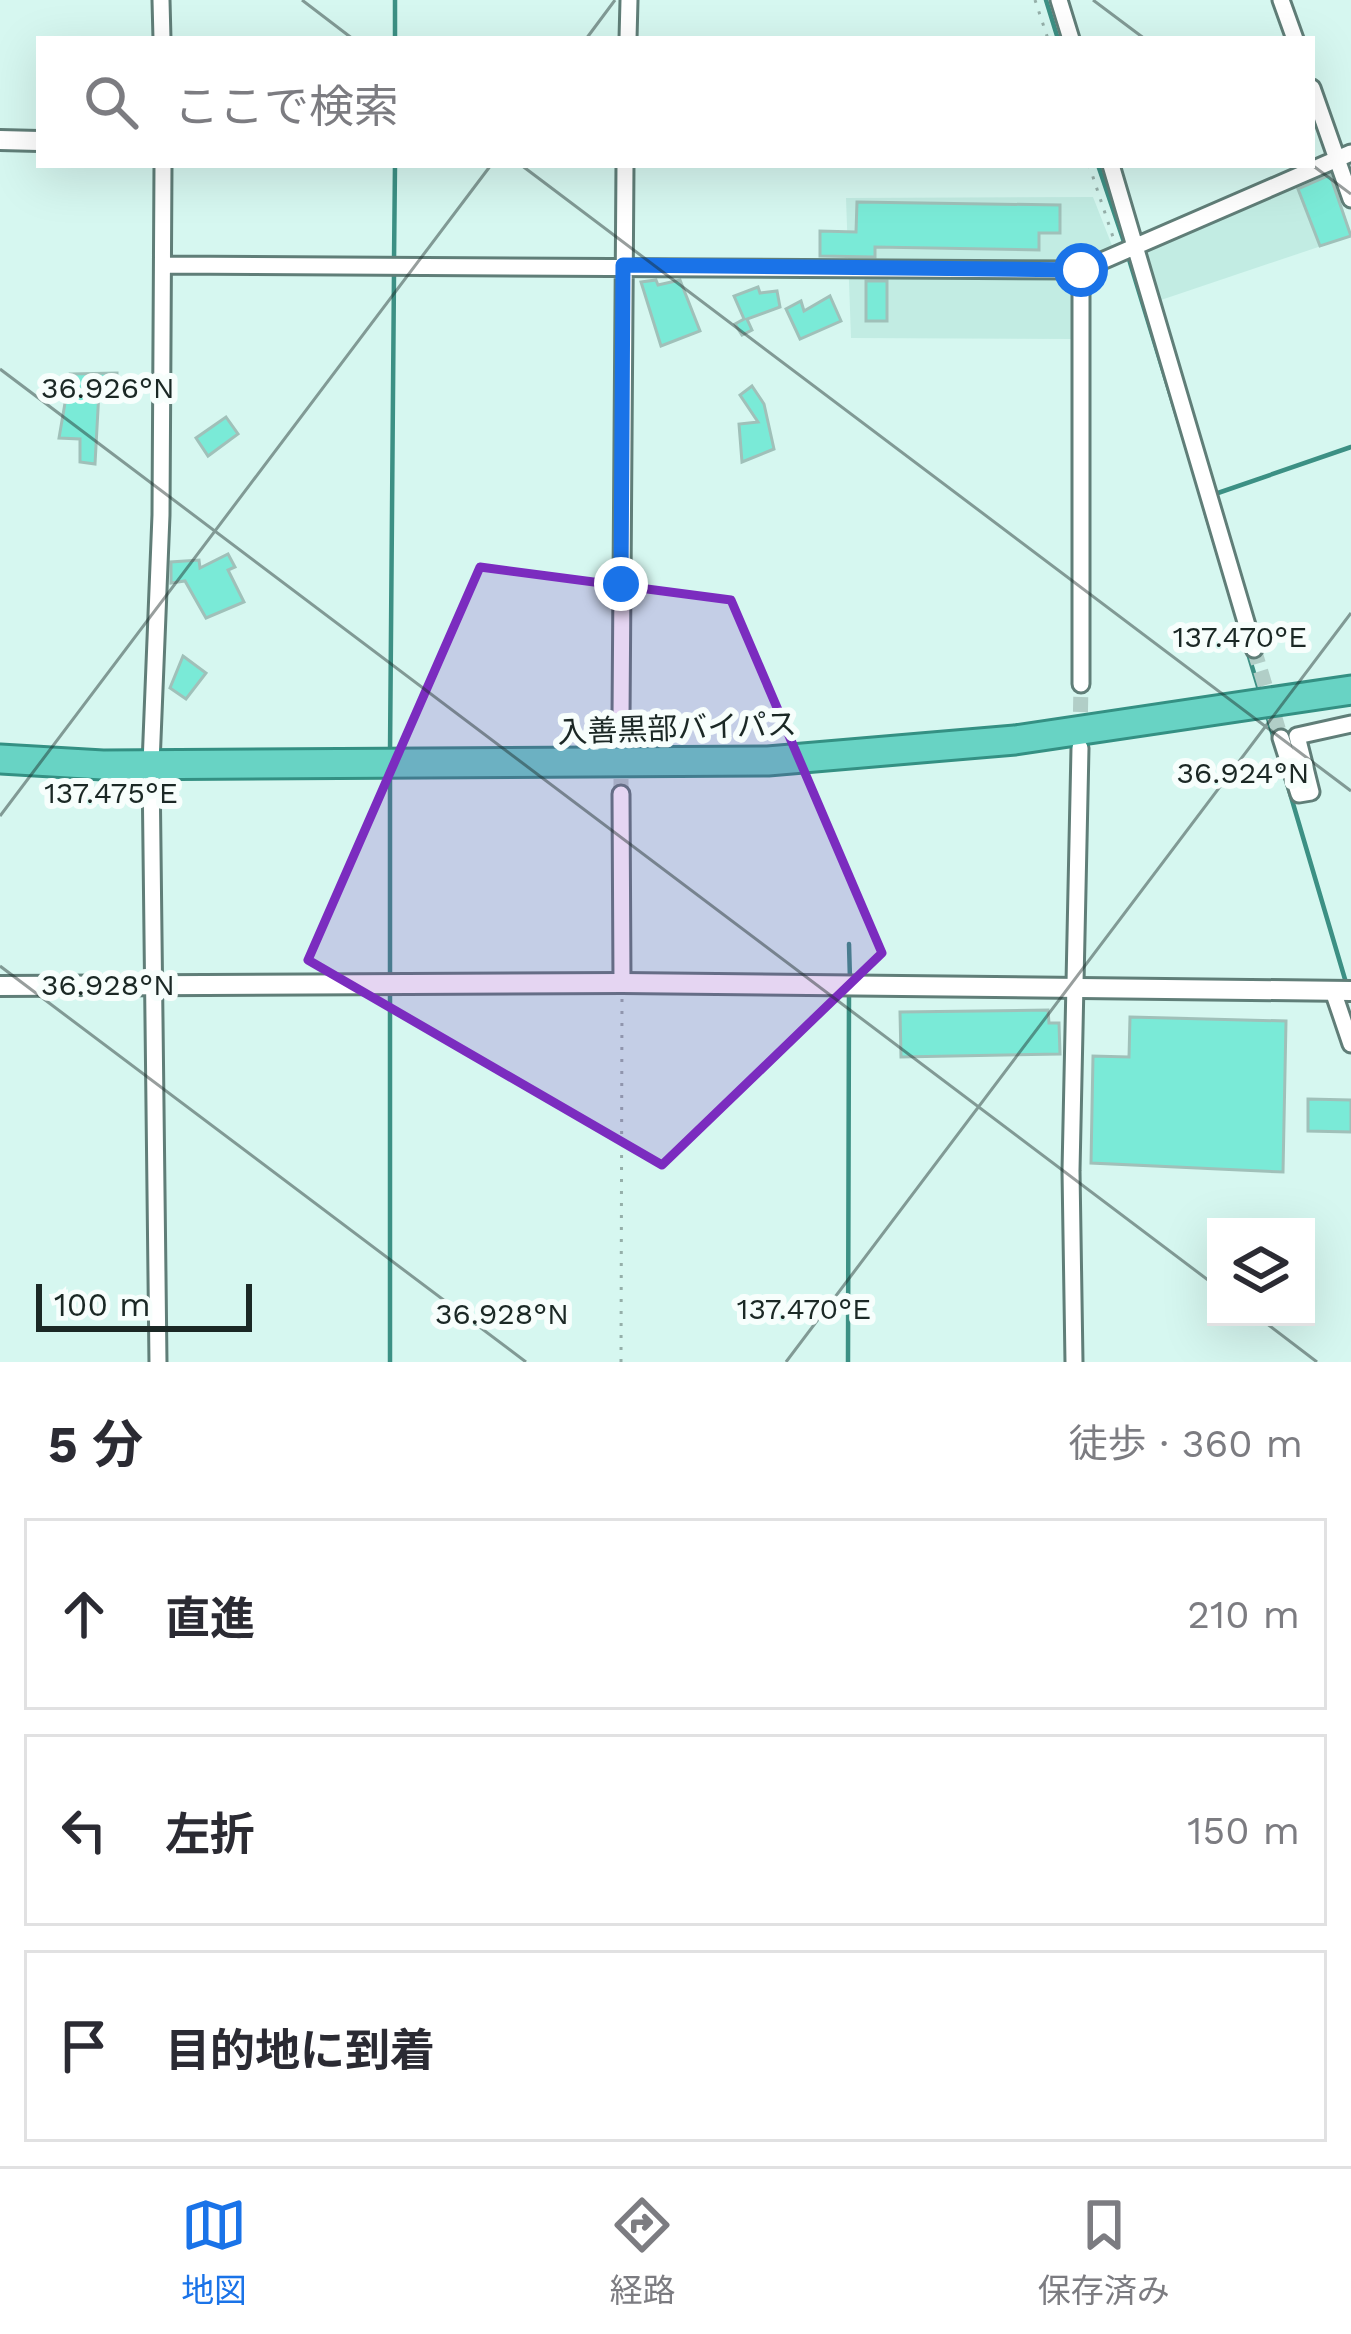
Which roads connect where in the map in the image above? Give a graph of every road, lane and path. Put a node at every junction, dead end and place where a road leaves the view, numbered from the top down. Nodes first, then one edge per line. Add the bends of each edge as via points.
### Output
1 (161, 0) edge
2 (629, 0) edge
3 (1035, 0) edge
4 (1059, 0) edge
5 (1281, 0) edge
6 (162, 36) edge
7 (628, 36) edge
8 (1047, 36) edge
9 (1071, 36) edge
10 (1293, 36) edge
11 (1315, 94) edge
12 (0, 140) edge
13 (36, 141) edge
14 (1344, 155) edge
15 (163, 168) edge
16 (625, 168) edge
17 (1090, 168) edge
18 (1112, 168) edge
19 (1314, 168) edge
20 (1315, 168) edge
21 (1351, 199) edge
22 (1136, 245) junction
23 (1119, 254) junction
24 (164, 265) junction
25 (623, 265) junction
26 (1081, 270) junction
27 (1254, 649) tunnel mouth
28 (1081, 684) tunnel mouth
29 (1351, 690) edge
30 (621, 719) tunnel mouth
31 (1351, 724) edge
32 (1281, 738) tunnel mouth
33 (1080, 748) tunnel mouth
34 (0, 760) edge
35 (151, 764) junction
36 (621, 794) tunnel mouth
37 (622, 983) junction
38 (0, 986) edge
39 (156, 988) junction
40 (1074, 990) junction
41 (1342, 991) edge
42 (1351, 1044) edge
43 (158, 1362) edge
44 (621, 1362) edge
45 (1073, 1362) edge

1 - 6 street
2 - 7 street
3 - 8 path
4 - 9 street
5 - 10 street
11 - 14 street
12 - 13 street
14 - 20 street
14 - 21 street
15 - 24 street
16 - 25 street
17 - 23 path
18 - 22 street
19 - 22 street
22 - 23 street
22 - 27 street
23 - 26 street
24 - 25 street
24 - 35 street
25 - 26 street
25 - 30 street
26 - 28 street
29 - 35 highway, 入善黒部バイパス via 1016,740 768,761
31 - 32 street via 1297,736 1311,792 1299,794
33 - 40 street
34 - 35 highway, 入善黒部バイパス
35 - 39 street
36 - 37 street
37 - 39 street
37 - 40 street
37 - 44 path
38 - 39 street
39 - 43 street
40 - 41 street
40 - 45 street
41 - 42 street

